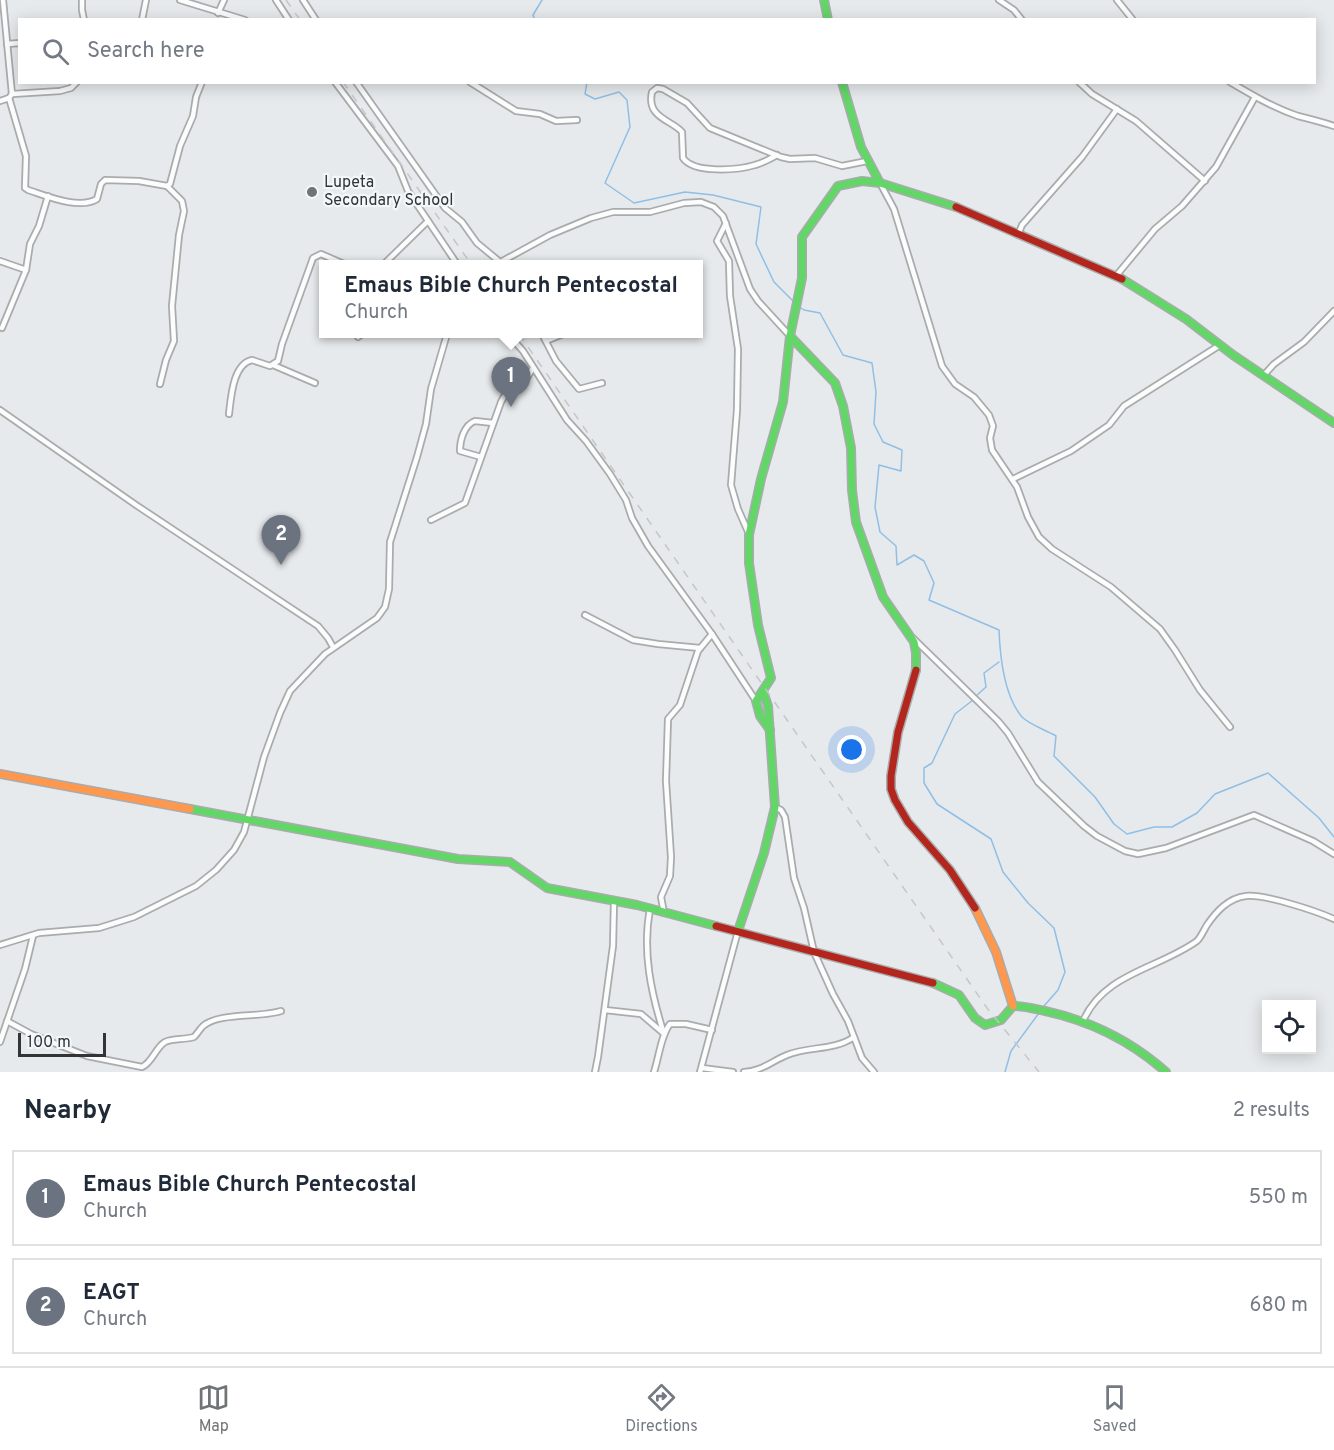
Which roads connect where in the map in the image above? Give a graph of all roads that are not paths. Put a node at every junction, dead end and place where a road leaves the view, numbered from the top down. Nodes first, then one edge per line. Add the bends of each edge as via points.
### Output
1 (3, 0) edge
2 (82, 0) edge
3 (146, 0) edge
4 (180, 0) edge
5 (224, 0) edge
6 (276, 0) edge
7 (303, 0) edge
8 (824, 0) edge
9 (999, 0) edge
10 (1117, 0) edge
11 (218, 13) junction
12 (83, 18) edge
13 (142, 18) edge
14 (227, 18) edge
15 (288, 18) edge
16 (315, 18) edge
17 (828, 18) edge
18 (1020, 18) edge
19 (1131, 18) edge
20 (3, 28) edge
21 (18, 43) edge
22 (7, 44) junction
23 (74, 84) edge
24 (201, 84) edge
25 (336, 84) edge
26 (357, 84) edge
27 (473, 84) edge
28 (843, 84) edge
29 (1081, 84) edge
30 (1233, 84) edge
31 (11, 96) junction
32 (1255, 98) junction
33 (0, 101) edge
34 (1117, 109) junction
35 (577, 120) dead end
36 (1334, 126) edge
37 (777, 155) junction
38 (867, 161) junction
39 (1205, 181) junction
40 (880, 183) junction
41 (167, 186) junction
42 (48, 195) junction
43 (428, 221) junction
44 (726, 223) junction
45 (1018, 235) junction
46 (335, 260) edge
47 (388, 260) edge
48 (454, 260) edge
49 (499, 260) edge
50 (506, 260) edge
51 (0, 261) edge
52 (26, 270) junction
53 (1116, 276) junction
54 (1334, 311) edge
55 (2, 328) dead end
56 (791, 333) junction
57 (446, 338) edge
58 (512, 338) edge
59 (544, 338) edge
60 (552, 338) edge
61 (546, 341) junction
62 (1220, 345) junction
63 (273, 365) junction
64 (533, 368) junction
65 (1264, 375) junction
66 (315, 383) dead end
67 (603, 383) dead end
68 (160, 384) dead end
69 (0, 410) edge
70 (229, 414) dead end
71 (493, 423) junction
72 (1334, 423) edge
73 (481, 457) junction
74 (1012, 479) junction
75 (431, 520) dead end
76 (749, 535) junction
77 (585, 615) dead end
78 (712, 634) junction
79 (911, 636) junction
80 (333, 647) junction
81 (700, 648) junction
82 (763, 691) junction
83 (756, 701) junction
84 (1230, 727) dead end
85 (770, 730) junction
86 (0, 774) edge
87 (775, 807) junction
88 (247, 820) junction
89 (1334, 854) edge
90 (614, 901) junction
91 (650, 909) junction
92 (664, 913) junction
93 (1334, 919) edge
94 (738, 931) junction
95 (33, 936) junction
96 (0, 945) edge
97 (814, 952) junction
98 (1013, 1006) junction
99 (605, 1010) junction
100 (280, 1011) dead end
101 (7, 1021) junction
102 (1083, 1021) junction
103 (712, 1030) junction
104 (664, 1034) junction
105 (854, 1037) junction
106 (0, 1042) edge
107 (701, 1070) edge
108 (595, 1072) edge
109 (654, 1072) edge
110 (733, 1072) edge
111 (744, 1072) edge
112 (874, 1072) edge
113 (1166, 1072) edge

1 - 20 street
2 - 12 street
3 - 13 street
4 - 11 street
5 - 11 street
6 - 15 street
7 - 16 street
8 - 17 street
9 - 18 street
10 - 19 street
11 - 14 street
20 - 22 street
21 - 22 street
22 - 31 street
23 - 31 street via 60,91
24 - 41 street
25 - 43 street via 394,161
26 - 49 street via 445,208 462,222 477,243
27 - 35 street via 516,111 556,121
28 - 38 street
29 - 34 street
30 - 32 street
31 - 33 street
31 - 42 street via 26,156 25,188
32 - 36 street
32 - 39 street
34 - 39 street
34 - 45 street via 1082,157 1022,225
37 - 37 street via 746,167 691,166 682,158 682,132 661,118 652,102 652,92 663,89 687,103 710,128
37 - 38 street via 789,159 815,158 842,166
38 - 40 street
39 - 53 street via 1155,229
40 - 45 street via 964,210
40 - 56 street via 862,181 838,186 802,237 802,278
40 - 74 street via 894,209 942,366 949,378 974,397 989,415 993,426 992,450
41 - 42 street via 109,180 102,182 99,196 93,202 72,202
41 - 68 street via 182,201 184,211 172,306 174,341
42 - 52 street via 30,244
43 - 47 street
43 - 48 street
44 - 50 street via 719,211 701,202 650,212 613,212 550,235
44 - 56 street via 750,289
44 - 76 street via 717,242 729,261 739,366 731,485
45 - 53 street
46 - 63 street via 321,254 313,258 278,361
51 - 52 street
52 - 55 street
53 - 62 street
54 - 65 street
56 - 76 street via 783,402
56 - 79 street via 838,392 851,448 853,505 859,533 887,606
57 - 80 street via 417,457 391,536 385,607 371,623
58 - 64 street
59 - 61 street
60 - 61 street
61 - 67 street via 556,361 579,389
62 - 65 street
62 - 74 street via 1124,406 1109,425 1071,451
63 - 66 street
63 - 70 street via 252,360 244,363
64 - 71 street via 522,384 507,391
64 - 78 street via 567,420 610,474 644,540
65 - 72 street
69 - 80 street via 318,626
71 - 73 street
71 - 73 street via 475,421 463,435 460,450
73 - 75 street via 465,503
74 - 84 street via 1039,537 1111,587 1155,624
76 - 82 street via 758,625 771,678
77 - 81 street via 633,640
78 - 81 street
78 - 83 street
79 - 89 street via 1008,733 1043,787 1084,826 1125,851 1138,854 1166,849 1254,815
79 - 98 street via 916,670 900,724 891,788 902,812 950,870 984,926 1004,969
80 - 88 street via 286,698
81 - 92 street via 680,705 668,719 666,769 671,857 670,876 661,897
82 - 83 street
82 - 85 street
83 - 85 street
85 - 87 street
86 - 88 street
87 - 94 street
87 - 97 street via 785,817 794,878
88 - 90 street via 458,859 510,862 547,888
88 - 95 street via 229,856 202,882 181,895 110,925
90 - 91 street
90 - 99 street
91 - 92 street
91 - 104 street via 646,934 649,972
92 - 94 street
93 - 102 street via 1274,899 1235,898 1218,910 1196,941 1110,986 1092,1003
94 - 97 street
94 - 103 street
95 - 96 street
95 - 101 street
97 - 98 street via 941,986 961,997 973,1019 980,1023 1002,1020
97 - 105 street
98 - 102 street via 1061,1013
99 - 104 street via 641,1014
99 - 108 street
100 - 101 street via 211,1022 194,1037 163,1044 142,1067 87,1056
101 - 106 street
102 - 113 street via 1134,1047
103 - 104 street via 675,1022
103 - 107 street
104 - 109 street
105 - 111 street via 841,1045 793,1053 759,1070
105 - 112 street via 862,1058
107 - 110 street

